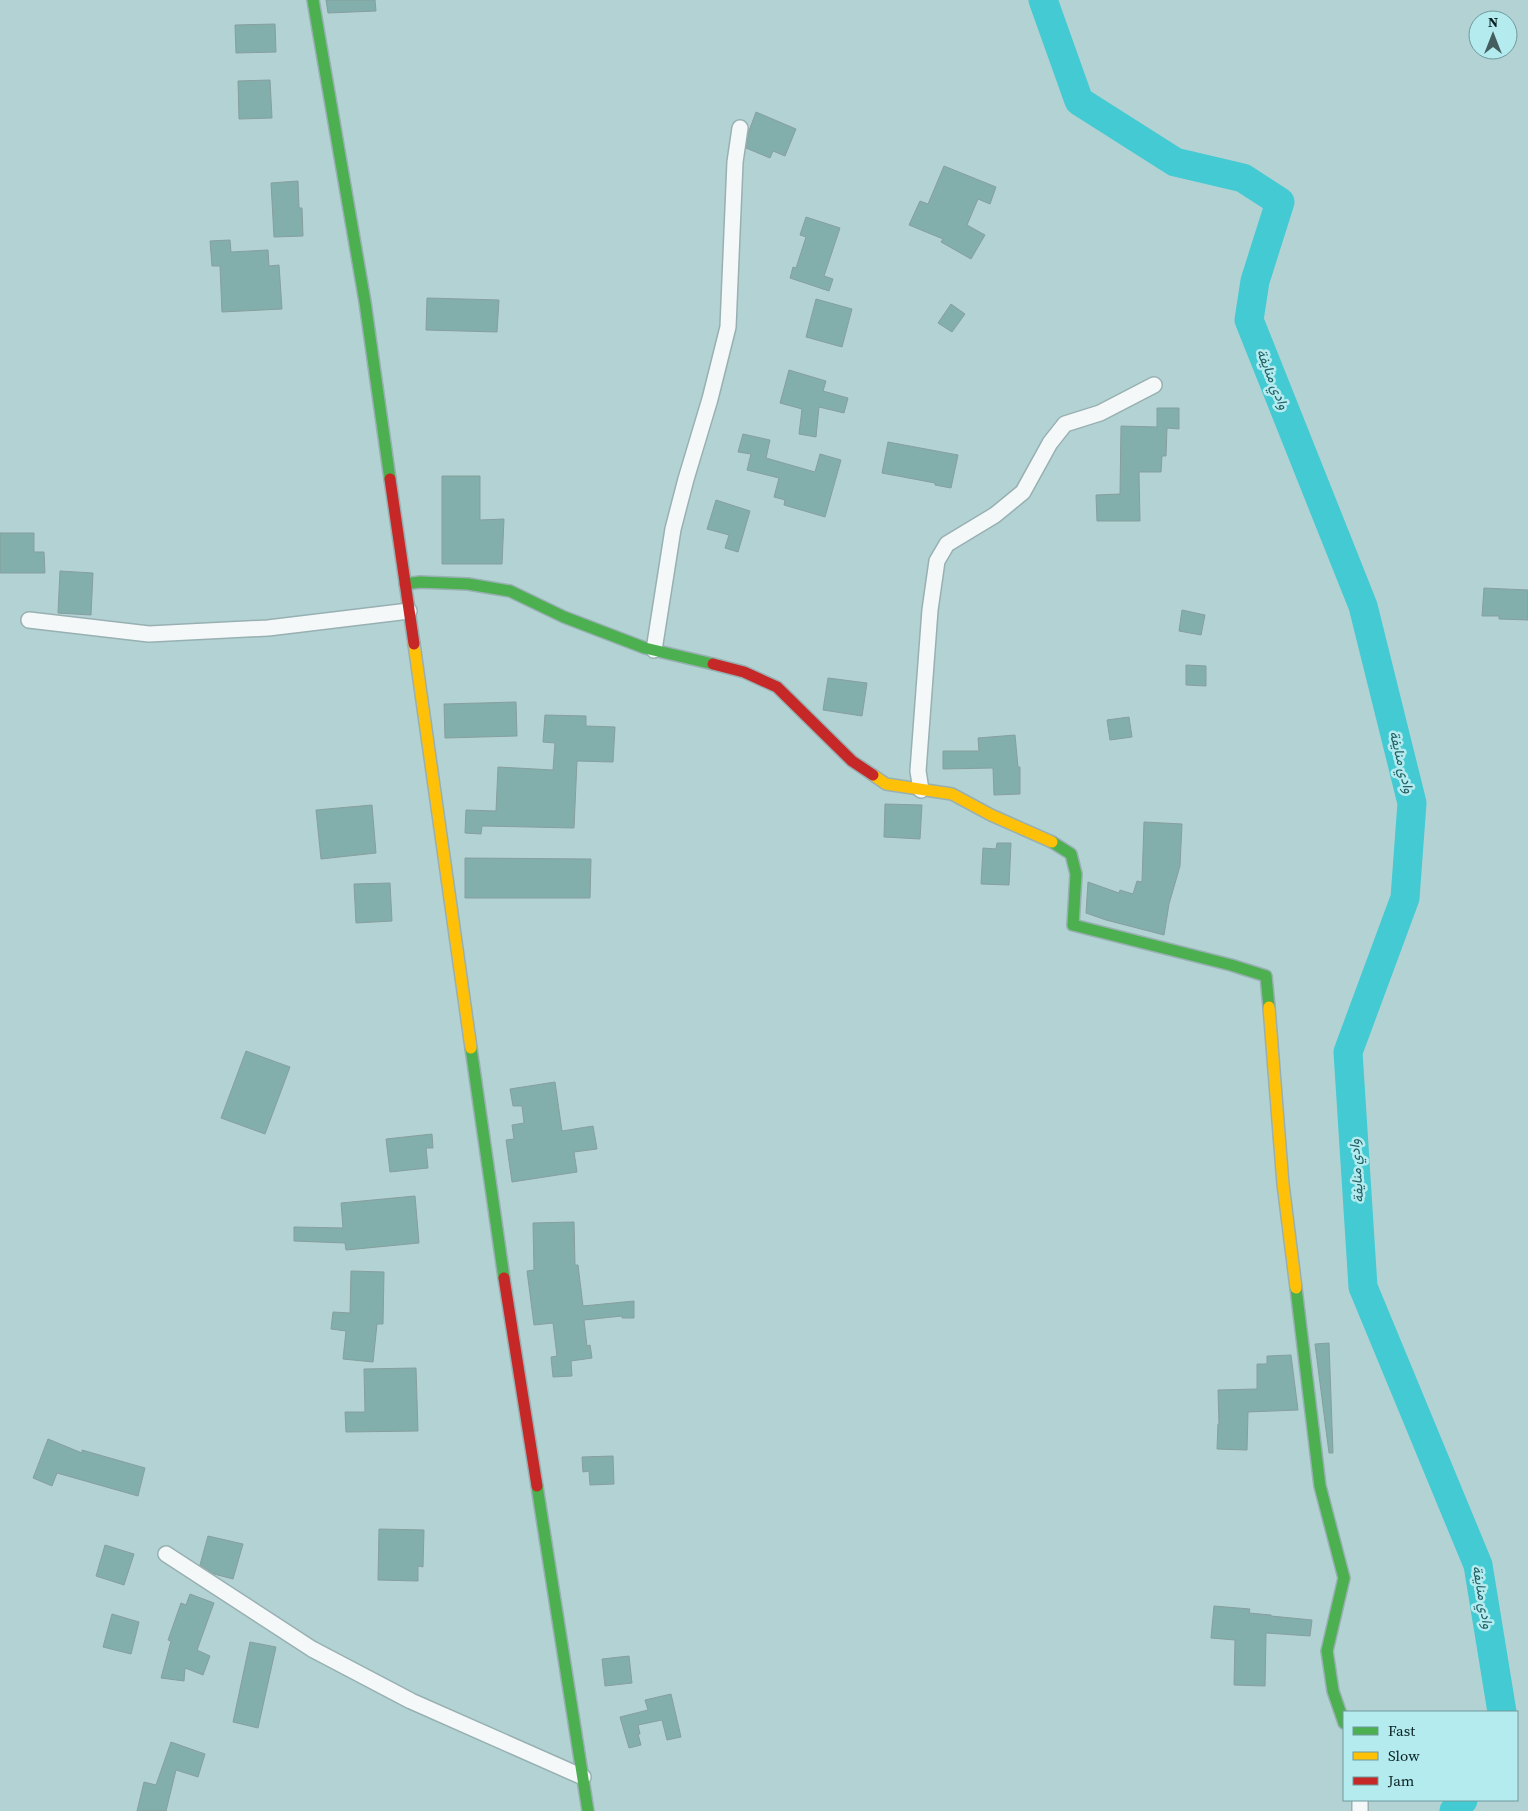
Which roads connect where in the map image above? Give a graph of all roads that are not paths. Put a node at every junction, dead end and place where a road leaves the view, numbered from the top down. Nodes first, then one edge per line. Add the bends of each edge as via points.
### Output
1 (313, 0) edge
2 (740, 128) dead end
3 (1154, 385) dead end
4 (405, 584) junction
5 (409, 611) junction
6 (29, 620) dead end
7 (654, 650) junction
8 (920, 790) junction
9 (166, 1554) dead end
10 (1343, 1720) edge
11 (583, 1777) junction
12 (588, 1811) edge

1 - 4 street via 365,302
2 - 7 street via 735,162 728,327 673,530
3 - 8 street via 1100,413 1066,424 1050,442 1023,492 994,515 947,544 937,561 930,610 918,771
4 - 5 street
4 - 7 street via 468,584 510,592 564,617
5 - 6 street via 268,628 149,634
5 - 11 street via 505,1283
7 - 8 street via 744,672 777,687 852,761 886,784
8 - 10 street via 952,794 1071,854 1076,874 1073,925 1266,976 1283,1184 1320,1486 1344,1578 1327,1651 1333,1691
9 - 11 street via 312,1649 410,1701
11 - 12 street

